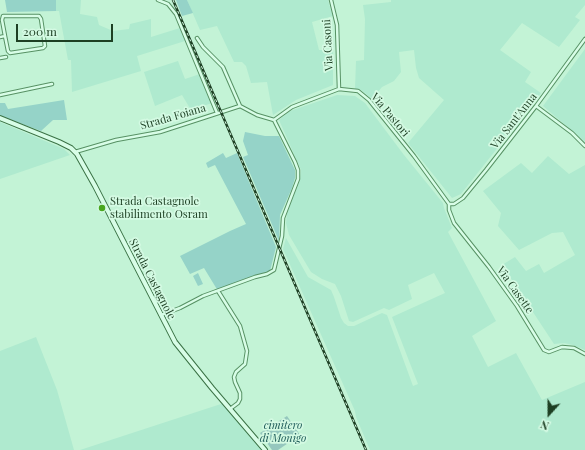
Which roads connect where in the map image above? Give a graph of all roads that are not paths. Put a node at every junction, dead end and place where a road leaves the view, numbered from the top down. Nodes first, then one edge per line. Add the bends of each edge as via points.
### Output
1 (158, 0) edge
2 (331, 0) edge
3 (0, 36) edge
4 (5, 36) junction
5 (197, 38) dead end
6 (585, 39) edge
7 (6, 57) dead end
8 (0, 58) edge
9 (52, 84) dead end
10 (339, 89) junction
11 (0, 95) edge
12 (240, 106) junction
13 (536, 106) junction
14 (217, 113) junction
15 (0, 118) edge
16 (274, 120) junction
17 (585, 146) edge
18 (75, 152) junction
19 (449, 204) junction
20 (218, 291) junction
21 (161, 315) junction
22 (585, 354) edge
23 (230, 409) junction
24 (265, 450) edge

1 - 14 street via 168,4 176,14
2 - 10 street, Via Casoni via 337,25
3 - 4 street
4 - 4 street via 10,53 45,46 39,16 3,16
5 - 12 street via 223,68
6 - 13 street, Via Sant'Anna
7 - 8 street
9 - 11 street
10 - 16 street, Via Pastori via 292,107
10 - 19 street, Via Pastori via 358,91 369,100
12 - 14 street, Strada Foiana
12 - 16 street
13 - 17 street
13 - 19 street, Via Sant'Anna via 463,198
14 - 18 street, Strada Foiana via 160,132 116,140
15 - 18 main road, Strada Castagnole via 59,142
16 - 20 street via 298,170 298,179 282,218 282,236 275,266 271,272
18 - 21 main road, Strada Castagnole
19 - 22 street, Via Casette via 454,223 517,306 544,350 549,352 568,347
20 - 21 street
20 - 23 street via 240,326 247,351 245,364 234,377 240,399
21 - 23 main road, Strada Castagnole via 179,348
23 - 24 main road, Strada Castagnole

